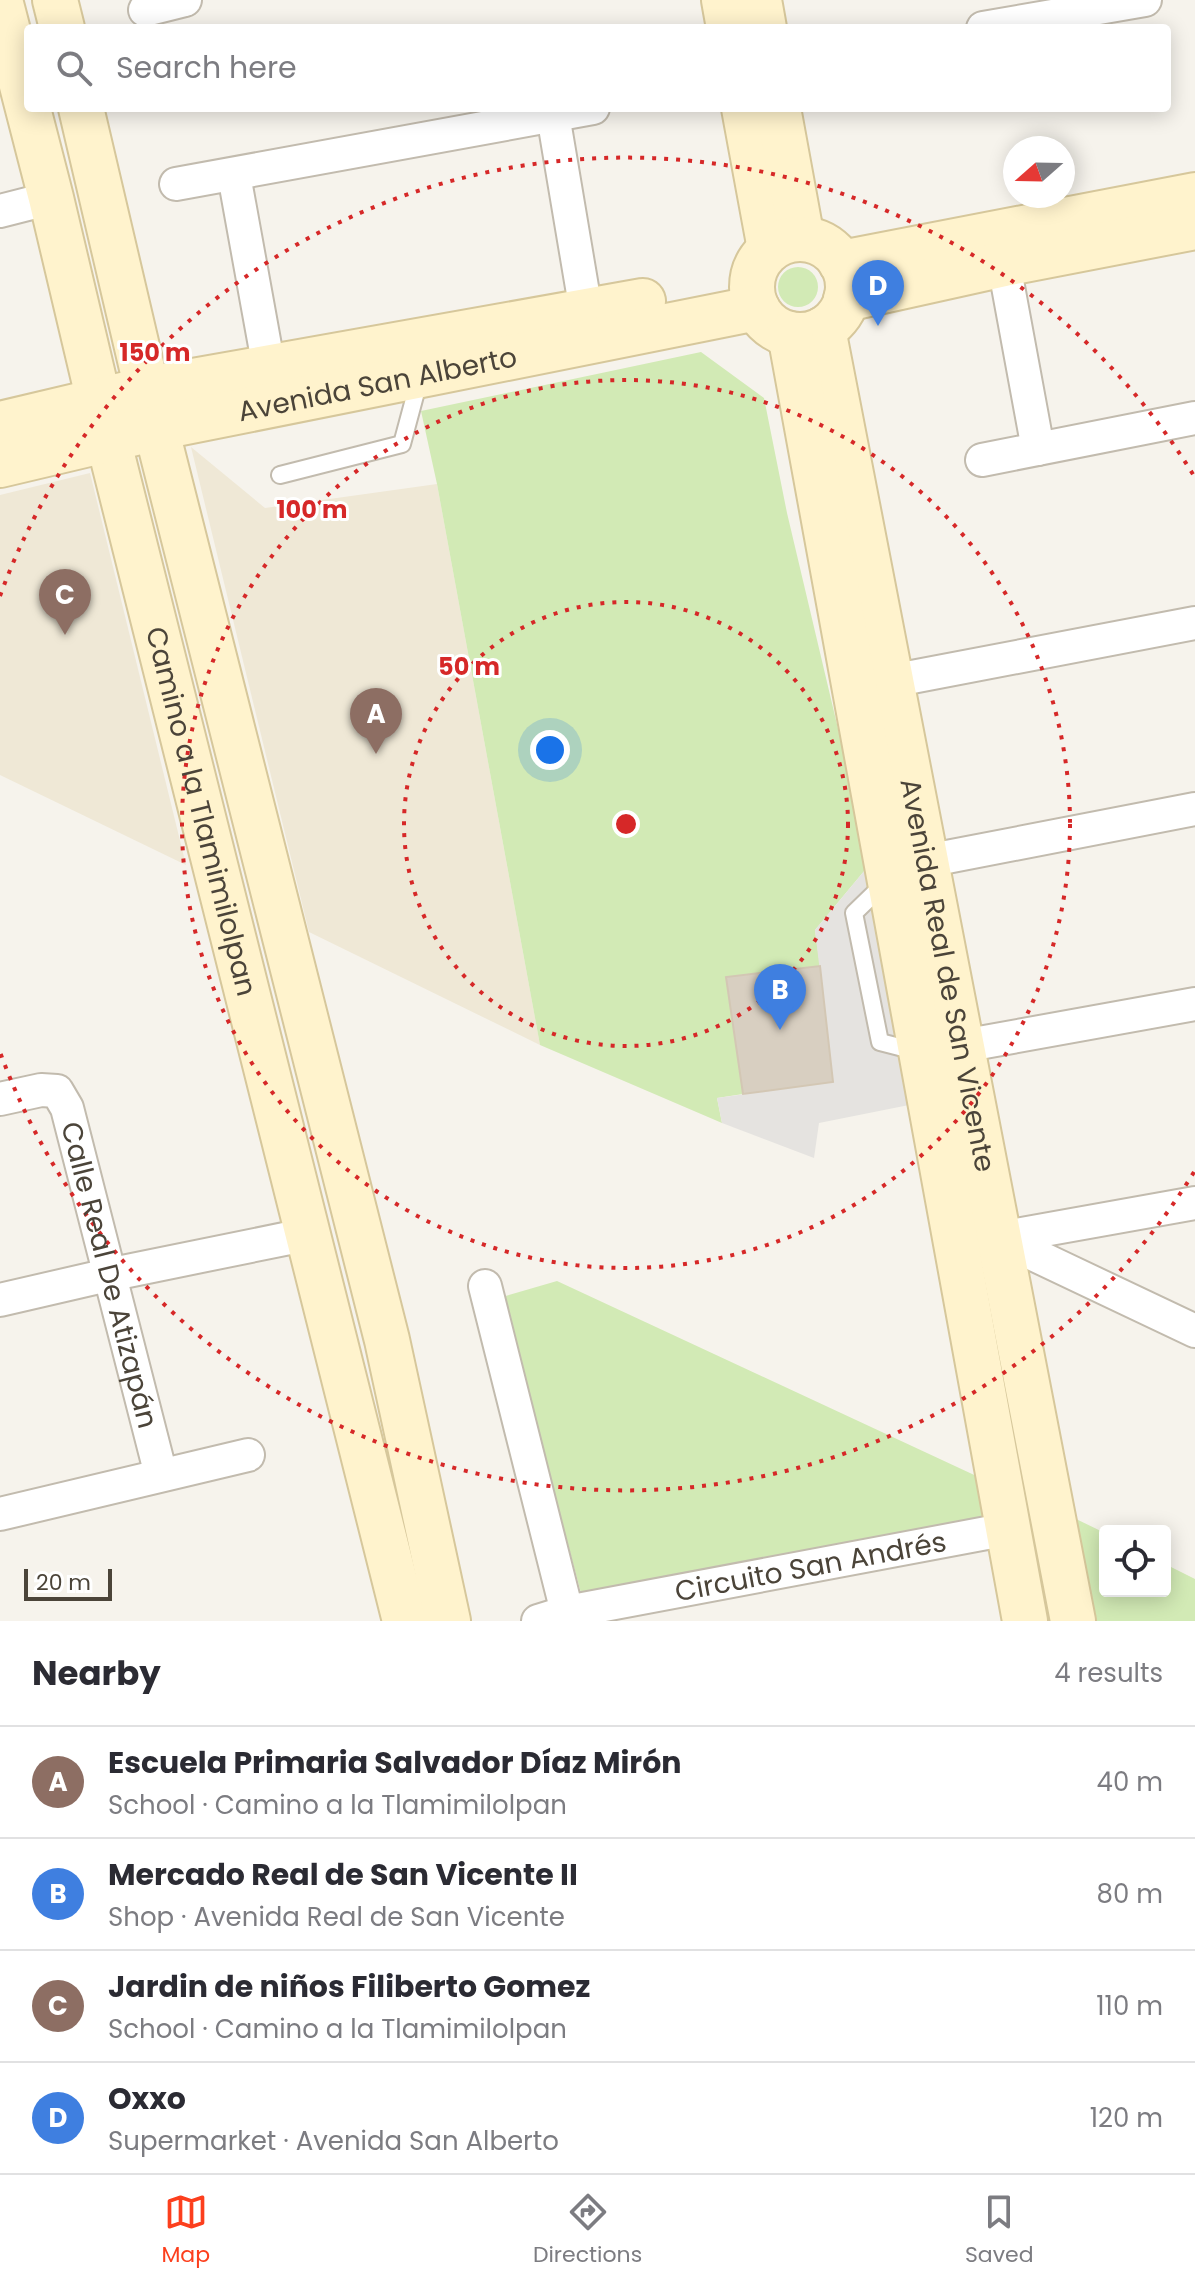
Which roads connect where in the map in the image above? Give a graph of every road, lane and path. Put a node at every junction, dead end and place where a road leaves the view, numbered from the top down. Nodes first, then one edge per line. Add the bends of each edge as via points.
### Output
1 (55, 0) edge
2 (185, 0) edge
3 (724, 0) edge
4 (759, 0) edge
5 (1145, 0) edge
6 (145, 10) dead end
7 (2, 13) edge
8 (61, 24) edge
9 (728, 24) edge
10 (763, 24) edge
11 (1006, 24) edge
12 (24, 96) edge
13 (28, 112) edge
14 (82, 112) edge
15 (570, 112) edge
16 (745, 112) edge
17 (778, 112) edge
18 (553, 115) junction
19 (234, 175) junction
20 (176, 184) dead end
21 (1195, 195) edge
22 (51, 198) junction
23 (0, 211) edge
24 (1195, 227) edge
25 (1001, 248) junction
26 (798, 288) junction
27 (586, 311) junction
28 (269, 368) junction
29 (421, 375) junction
30 (152, 408) junction
31 (1195, 418) edge
32 (103, 419) junction
33 (0, 424) edge
34 (1038, 449) junction
35 (982, 460) dead end
36 (0, 465) edge
37 (280, 475) dead end
38 (1195, 623) edge
39 (891, 681) junction
40 (1195, 809) edge
41 (908, 870) junction
42 (1195, 1004) edge
43 (942, 1049) junction
44 (0, 1099) edge
45 (1195, 1203) edge
46 (309, 1234) junction
47 (999, 1238) junction
48 (108, 1275) junction
49 (485, 1286) dead end
50 (0, 1300) edge
51 (1195, 1331) edge
52 (248, 1455) dead end
53 (161, 1475) junction
54 (0, 1514) edge
55 (1008, 1529) junction
56 (553, 1616) edge
57 (397, 1619) edge
58 (448, 1621) edge
59 (1025, 1621) edge
60 (1073, 1621) edge

1 - 8 street
2 - 6 street
3 - 9 street
4 - 10 street
5 - 11 street
7 - 12 street, Camino a la Tlamimilolpan
13 - 22 street, Camino a la Tlamimilolpan
14 - 30 street, Camino a la Tlamimilolpan
15 - 18 street
16 - 26 street, Avenida Real de San Vicente
17 - 26 street, Avenida Real de San Vicente
18 - 19 street
18 - 27 street
19 - 20 street
19 - 28 street
21 - 25 street, Avenida San Alberto
22 - 23 street
22 - 32 street, Camino a la Tlamimilolpan
24 - 25 street, Avenida San Alberto
25 - 26 street, Avenida San Alberto
25 - 34 street
26 - 27 street, Avenida San Alberto
26 - 29 street, Avenida San Alberto
26 - 39 street, Avenida Real de San Vicente
26 - 41 street, Avenida Real de San Vicente
27 - 28 street, Avenida San Alberto
28 - 30 street, Avenida San Alberto
29 - 30 street, Avenida San Alberto
29 - 37 lane via 402,444
30 - 32 street, Avenida San Alberto
30 - 58 street, Camino a la Tlamimilolpan via 383,1324
31 - 34 street
32 - 33 street, Avenida San Alberto
32 - 36 street, Avenida San Alberto
32 - 46 street, Camino a la Tlamimilolpan
34 - 35 street
38 - 39 street
39 - 41 street, Avenida Real de San Vicente
40 - 41 street
41 - 43 street, Avenida Real de San Vicente
41 - 43 lane via 854,913 880,1042
42 - 43 street
43 - 47 street, Avenida Real de San Vicente
43 - 55 street, Avenida Real de San Vicente
44 - 48 street, Calle Real De Atizapán via 57,1091 67,1108
45 - 47 street
46 - 48 street
46 - 57 street, Camino a la Tlamimilolpan
47 - 51 street
47 - 60 street, Avenida Real de San Vicente
48 - 50 street
48 - 53 street, Calle Real De Atizapán
49 - 56 street, Circuito San Andrés
52 - 53 street
53 - 54 street
55 - 56 street, Circuito San Andrés
55 - 59 street, Avenida Real de San Vicente

